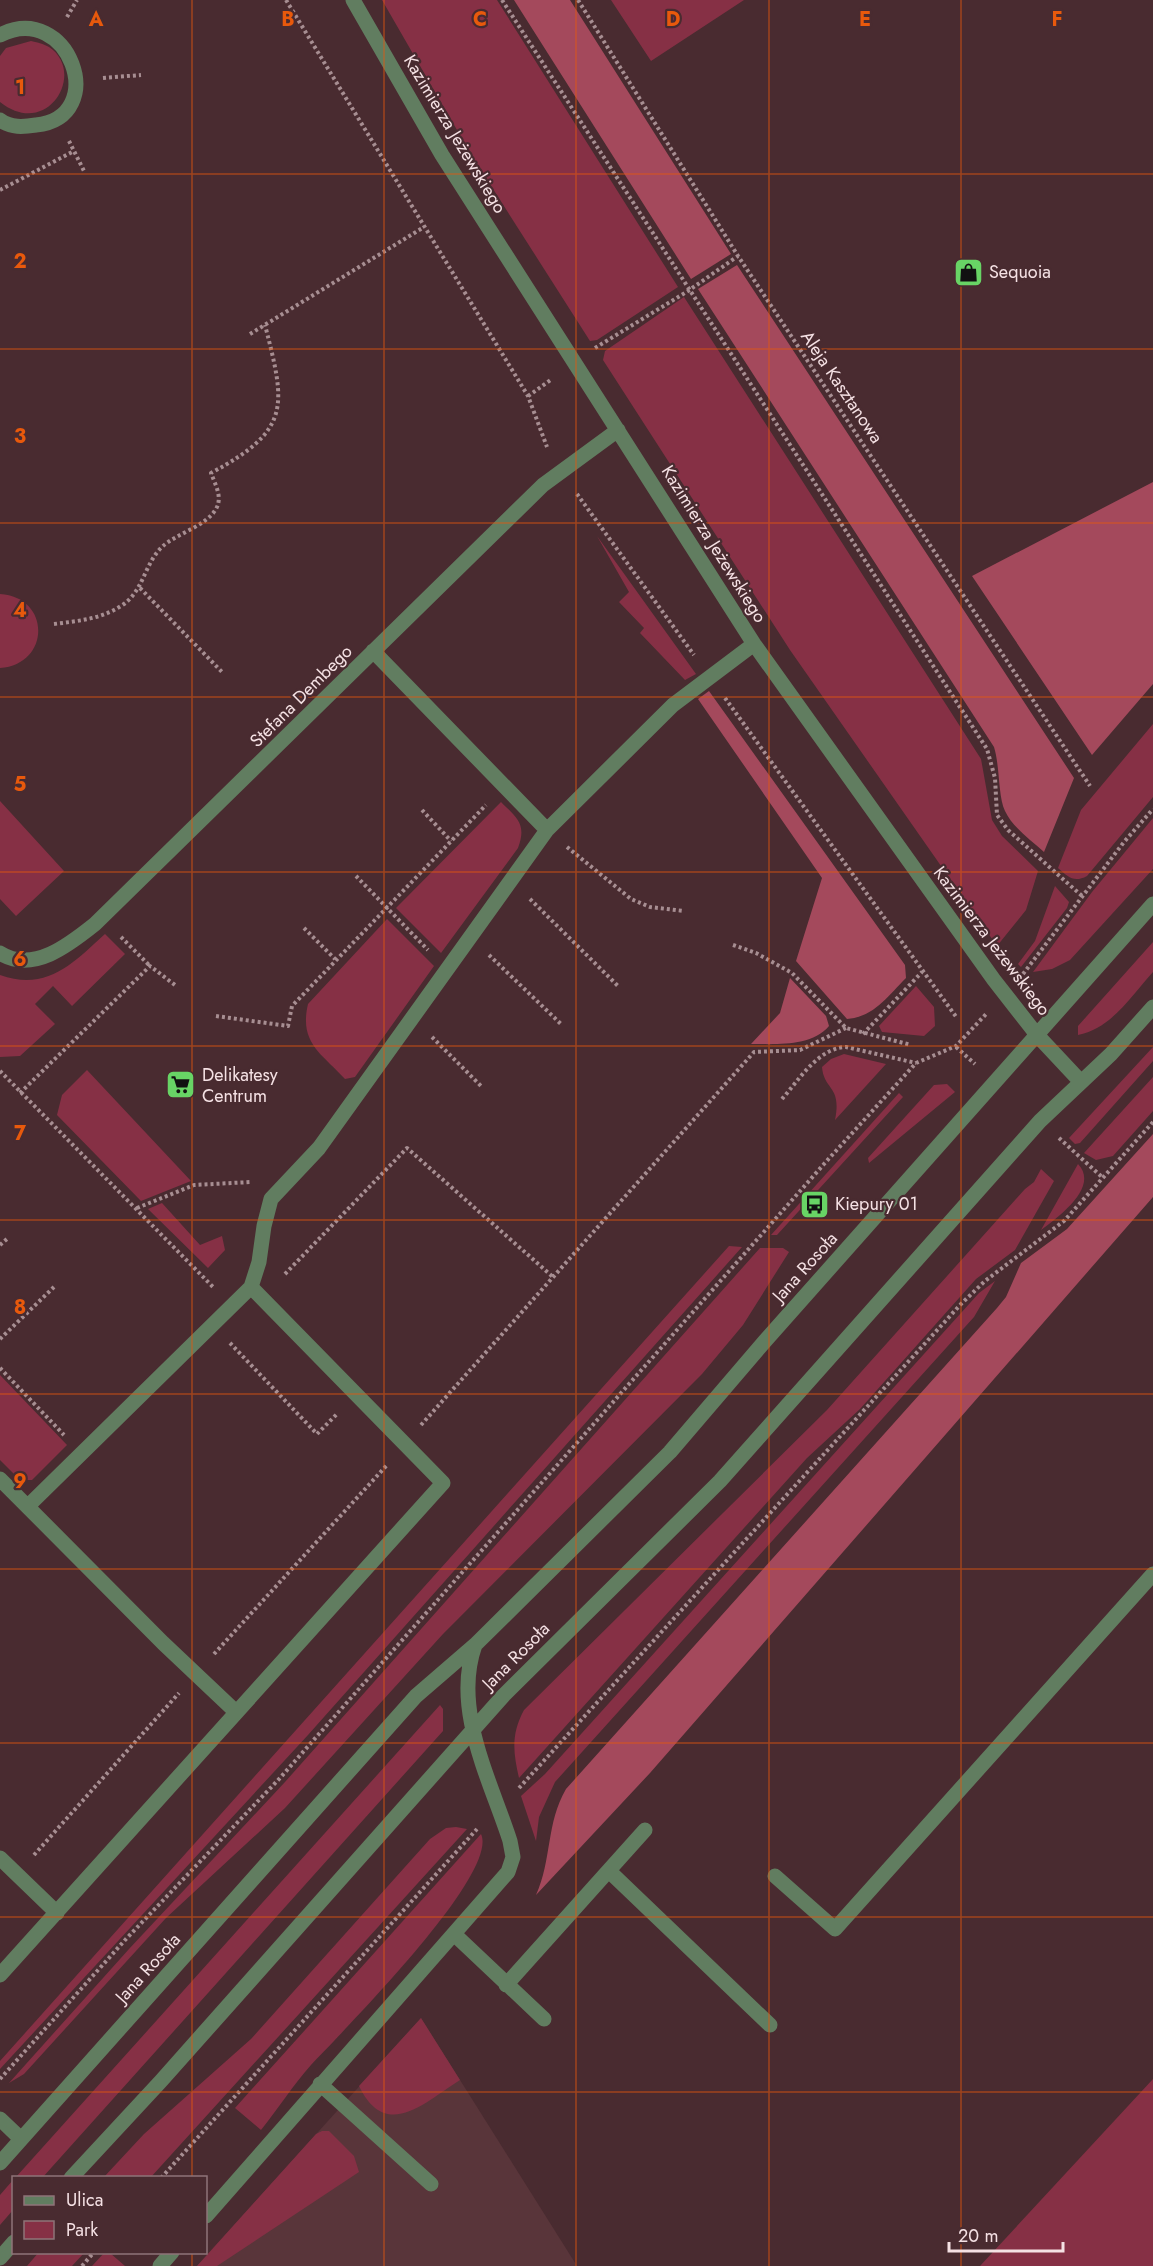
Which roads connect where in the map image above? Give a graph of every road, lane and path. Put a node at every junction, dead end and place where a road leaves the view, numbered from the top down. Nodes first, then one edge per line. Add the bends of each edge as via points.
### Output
1 (286, 0) edge
2 (353, 0) edge
3 (502, 0) edge
4 (578, 0) edge
5 (0, 35) edge
6 (141, 75) dead end
7 (75, 81) junction
8 (57, 119) junction
9 (0, 120) edge
10 (74, 151) junction
11 (85, 173) dead end
12 (0, 190) edge
13 (424, 227) junction
14 (738, 256) junction
15 (688, 291) junction
16 (265, 325) junction
17 (250, 334) dead end
18 (575, 362) junction
19 (528, 396) junction
20 (618, 430) junction
21 (562, 472) junction
22 (140, 588) junction
23 (54, 624) dead end
24 (754, 644) junction
25 (373, 651) junction
26 (222, 672) dead end
27 (709, 676) junction
28 (505, 786) junction
29 (1090, 786) dead end
30 (1153, 809) edge
31 (422, 810) dead end
32 (547, 830) junction
33 (451, 842) junction
34 (356, 876) dead end
35 (511, 879) junction
36 (1082, 897) junction
37 (1153, 904) edge
38 (385, 908) junction
39 (684, 911) dead end
40 (101, 918) junction
41 (304, 927) dead end
42 (470, 935) junction
43 (733, 945) dead end
44 (0, 954) edge
45 (335, 959) junction
46 (150, 966) junction
47 (446, 968) junction
48 (1026, 971) dead end
49 (922, 972) junction
50 (175, 985) dead end
51 (619, 987) dead end
52 (1153, 1007) edge
53 (988, 1012) dead end
54 (216, 1017) dead end
55 (412, 1017) junction
56 (957, 1018) dead end
57 (562, 1025) dead end
58 (846, 1028) junction
59 (862, 1034) junction
60 (1037, 1035) junction
61 (910, 1045) dead end
62 (956, 1046) junction
63 (916, 1064) junction
64 (980, 1068) dead end
65 (0, 1071) edge
66 (1081, 1082) junction
67 (481, 1086) dead end
68 (20, 1093) junction
69 (782, 1099) dead end
70 (1153, 1122) edge
71 (1062, 1141) dead end
72 (1103, 1178) junction
73 (287, 1180) junction
74 (137, 1208) junction
75 (6, 1239) dead end
76 (0, 1245) edge
77 (553, 1277) junction
78 (282, 1280) dead end
79 (54, 1287) dead end
80 (250, 1287) junction
81 (231, 1306) junction
82 (211, 1324) junction
83 (0, 1340) edge
84 (0, 1368) edge
85 (346, 1418) dead end
86 (415, 1432) dead end
87 (81, 1453) junction
88 (0, 1479) edge
89 (28, 1506) junction
90 (1153, 1574) edge
91 (475, 1646) junction
92 (236, 1712) junction
93 (474, 1730) junction
94 (519, 1788) dead end
95 (645, 1830) dead end
96 (475, 1831) dead end
97 (0, 1858) edge
98 (609, 1871) junction
99 (776, 1876) dead end
100 (57, 1913) junction
101 (454, 1934) junction
102 (0, 1976) edge
103 (506, 1985) junction
104 (544, 2019) dead end
105 (770, 2025) dead end
106 (0, 2079) edge
107 (320, 2084) junction
108 (0, 2119) edge
109 (21, 2139) junction
110 (0, 2163) edge
111 (73, 2176) edge
112 (163, 2176) edge
113 (431, 2184) dead end
114 (207, 2215) edge
115 (12, 2244) edge
116 (93, 2254) edge
117 (171, 2254) edge
118 (0, 2258) edge
119 (82, 2266) edge
120 (160, 2266) edge

1 - 13 path
2 - 18 street, Kazimierza Jeżewskiego via 442,155
3 - 15 path
4 - 14 path, Aleja Kasztanowa
5 - 7 street via 26,27 49,30 68,50
6 - 7 path
7 - 8 street via 71,104
8 - 9 street via 21,126
8 - 10 path
10 - 11 path
10 - 12 path
13 - 16 path
13 - 19 path
14 - 15 path
14 - 29 path, Aleja Kasztanowa
15 - 18 path
15 - 36 path via 987,749 995,778 997,816
16 - 17 path
16 - 22 path via 279,379 278,414 256,445 211,473 218,490 216,509 162,548 143,576
18 - 19 path
18 - 20 street, Kazimierza Jeżewskiego
19 - 21 path via 552,458
20 - 21 street, Stefana Dembego
20 - 24 street, Kazimierza Jeżewskiego
21 - 25 street, Stefana Dembego via 543,485
21 - 27 path
22 - 23 path via 124,605 107,614
22 - 26 path
24 - 27 street
24 - 60 street, Kazimierza Jeżewskiego via 993,980
25 - 28 street
25 - 40 street, Stefana Dembego
27 - 32 street via 673,705
27 - 49 path
28 - 32 street
28 - 33 path
30 - 36 path
31 - 33 path
32 - 35 street
32 - 39 path via 631,900
33 - 38 path
34 - 38 path
35 - 42 street
35 - 51 path
36 - 48 path
37 - 60 street, Jana Rosoła
38 - 45 path
38 - 47 path
40 - 44 street, Stefana Dembego via 68,946 40,957 17,959
40 - 46 path
41 - 45 path
42 - 47 street
42 - 57 path
43 - 58 path via 792,973
45 - 54 path via 292,1006 288,1026
46 - 50 path
46 - 68 path
47 - 55 street
49 - 56 path
49 - 59 path
52 - 66 street, Jana Rosoła
53 - 62 path
55 - 67 path
55 - 73 street via 319,1148
58 - 59 path
58 - 77 path via 800,1050 754,1052
59 - 61 path
60 - 66 street, Kazimierza Jeżewskiego
60 - 91 street, Jana Rosoła via 689,1431
62 - 63 path
62 - 64 path
63 - 69 path via 836,1047 821,1056
63 - 106 path via 280,1778 126,1939
65 - 68 path
66 - 93 street, Jana Rosoła via 1040,1122 720,1481 520,1678
68 - 74 path
70 - 72 path
71 - 72 path
72 - 94 path via 1064,1221 961,1304
73 - 74 path via 194,1185
73 - 80 street via 271,1199
74 - 81 path
75 - 76 path
77 - 78 path via 407,1148
77 - 86 path
79 - 83 path
80 - 81 street
80 - 92 street via 443,1482
81 - 82 street
82 - 85 path via 317,1434 339,1411
82 - 87 street
84 - 87 path
87 - 89 street
88 - 89 street
89 - 92 street
90 - 99 street via 835,1929
91 - 93 street, Jana Rosoła via 466,1692
91 - 109 street, Jana Rosoła via 416,1696
92 - 100 street
93 - 101 street, Jana Rosoła via 513,1857 505,1877
93 - 111 street, Jana Rosoła
95 - 98 street
96 - 112 path
97 - 100 street
98 - 103 street
98 - 105 street
100 - 102 street
101 - 103 street
101 - 107 street, Jana Rosoła
103 - 104 street
107 - 113 street
107 - 114 street, Jana Rosoła
108 - 109 street
109 - 110 street, Jana Rosoła
115 - 118 street
116 - 119 path
117 - 120 street

